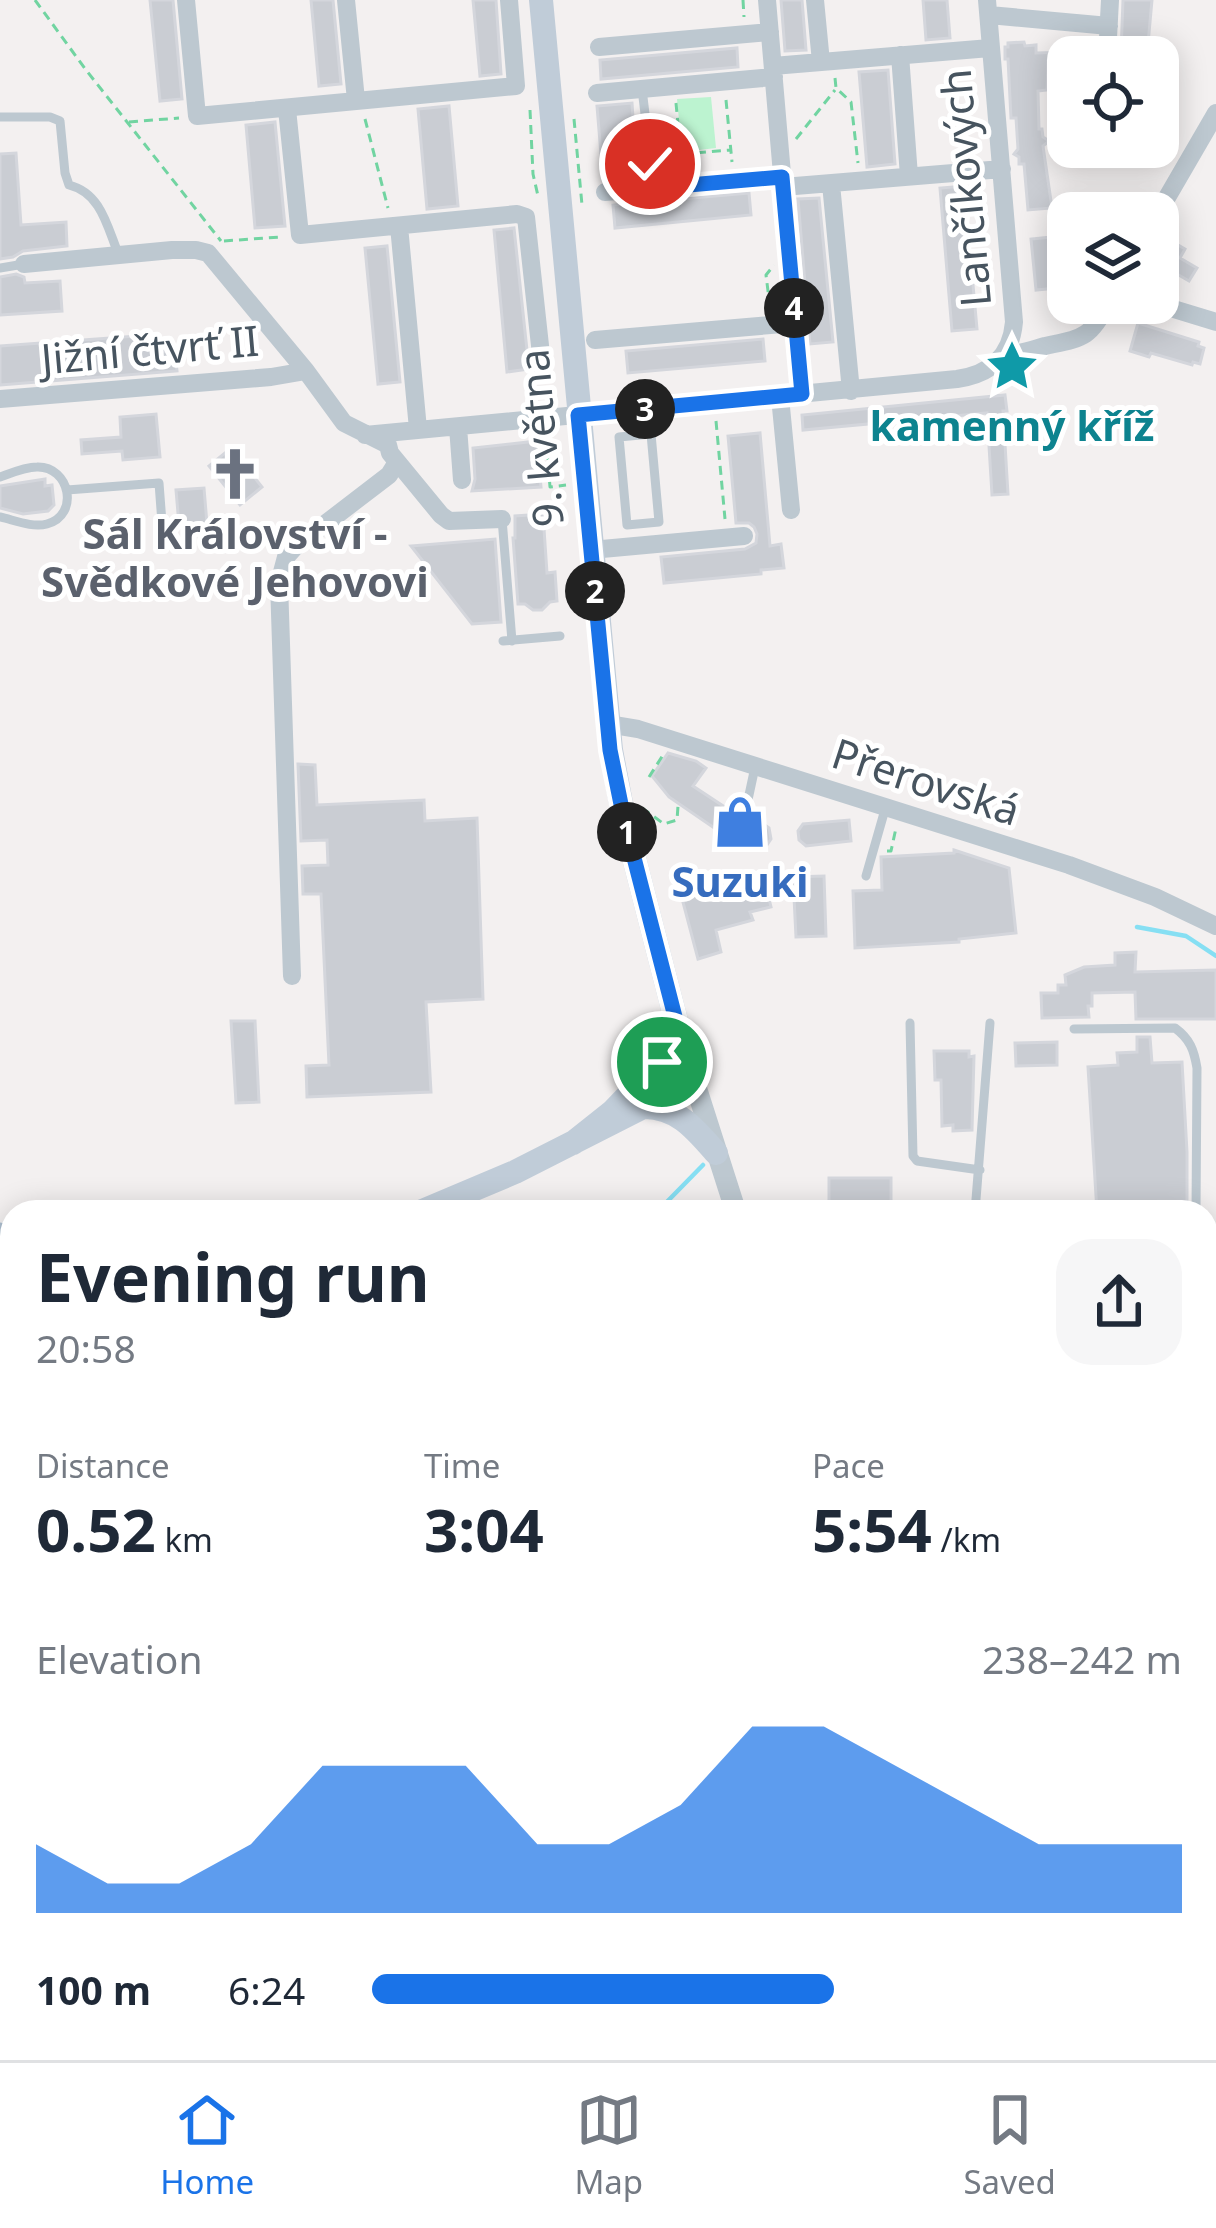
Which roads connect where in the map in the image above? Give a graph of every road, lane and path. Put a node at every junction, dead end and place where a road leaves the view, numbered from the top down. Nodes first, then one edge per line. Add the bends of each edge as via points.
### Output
1 (35, 0) edge
2 (186, 0) edge
3 (346, 0) edge
4 (508, 0) edge
5 (541, 0) edge
6 (742, 0) edge
7 (767, 0) edge
8 (815, 0) edge
9 (1110, 0) edge
10 (988, 8) edge
11 (745, 20) dead end
12 (1109, 26) junction
13 (770, 32) junction
14 (1108, 36) edge
15 (599, 47) dead end
16 (990, 48) junction
17 (900, 55) junction
18 (821, 62) junction
19 (774, 72) junction
20 (642, 89) junction
21 (675, 90) dead end
22 (597, 93) dead end
23 (358, 100) junction
24 (726, 100) dead end
25 (287, 109) junction
26 (572, 110) dead end
27 (1216, 113) edge
28 (197, 116) junction
29 (0, 117) edge
30 (127, 123) junction
31 (1208, 145) edge
32 (731, 150) junction
33 (786, 152) dead end
34 (681, 154) junction
35 (682, 167) dead end
36 (1002, 169) junction
37 (733, 173) dead end
38 (909, 176) junction
39 (859, 177) dead end
40 (782, 182) junction
41 (831, 184) junction
42 (654, 188) junction
43 (604, 192) dead end
44 (1173, 192) edge
45 (583, 223) dead end
46 (396, 226) junction
47 (300, 235) junction
48 (118, 254) junction
49 (782, 254) dead end
50 (25, 264) joint
51 (0, 268) edge
52 (1179, 311) edge
53 (775, 320) dead end
54 (1216, 322) edge
55 (795, 323) junction
56 (1096, 324) edge
57 (595, 340) dead end
58 (1000, 360) junction
59 (306, 371) junction
60 (543, 373) dead end
61 (851, 391) junction
62 (802, 394) junction
63 (780, 397) junction
64 (0, 399) edge
65 (649, 409) junction
66 (715, 413) dead end
67 (578, 415) junction
68 (458, 427) junction
69 (418, 429) junction
70 (553, 431) dead end
71 (651, 434) junction
72 (365, 435) junction
73 (397, 462) junction
74 (565, 469) dead end
75 (0, 477) edge
76 (462, 480) dead end
77 (67, 490) junction
78 (791, 510) dead end
79 (0, 517) edge
80 (502, 520) joint
81 (163, 536) dead end
82 (735, 537) joint
83 (591, 550) junction
84 (560, 637) dead end
85 (608, 724) junction
86 (755, 765) junction
87 (638, 801) dead end
88 (678, 806) dead end
89 (886, 806) junction
90 (746, 808) dead end
91 (866, 877) dead end
92 (1216, 926) edge
93 (292, 976) dead end
94 (910, 1023) dead end
95 (990, 1023) dead end
96 (1074, 1029) dead end
97 (681, 1040) junction
98 (573, 1143) junction
99 (716, 1153) junction
100 (980, 1171) junction
101 (448, 1200) edge
102 (732, 1200) edge
103 (976, 1200) edge
104 (1196, 1200) edge

1 - 30 path
2 - 28 street
3 - 23 street
4 - 23 street via 516,86
5 - 67 main road, 9. května
6 - 11 path
7 - 13 street
8 - 18 street
9 - 12 street
10 - 12 street
10 - 16 street, Lančíkových
12 - 14 street
13 - 15 street
13 - 19 street
16 - 17 street
16 - 36 street, Lančíkových
17 - 18 street
17 - 38 street
18 - 19 street
19 - 20 street
19 - 40 street
20 - 22 street
20 - 42 lane
21 - 34 path
23 - 25 street
23 - 46 path
24 - 32 path
25 - 28 street
25 - 47 street
26 - 45 path
27 - 31 street
28 - 30 path
29 - 48 lane via 60,121 69,185 95,197
30 - 47 path via 221,242
31 - 44 street
32 - 34 path
32 - 37 path
33 - 39 path via 836,88 851,102
34 - 35 path
36 - 38 street
36 - 58 street, Lančíkových via 1014,322
38 - 41 street
40 - 41 street
40 - 42 street
40 - 55 street
41 - 61 street
42 - 43 street
46 - 47 street
46 - 60 street via 526,217
46 - 69 street
48 - 50 street, Jižní čtvrť II
48 - 59 street, Jižní čtvrť II via 208,253
49 - 53 path via 766,275
50 - 51 lane
52 - 54 street
55 - 57 street
55 - 62 street
56 - 58 street via 1080,339
58 - 61 street via 957,379
59 - 64 street, Jižní čtvrť II
59 - 72 street, Jižní čtvrť II via 344,423
61 - 62 street
62 - 63 street
63 - 65 street
63 - 78 street
65 - 67 street
65 - 71 lane
66 - 82 path
67 - 68 street
67 - 83 main road, 9. května
68 - 69 street
68 - 76 street
69 - 72 street
70 - 74 path via 545,437 550,488 566,486
71 - 71 lane via 619,437 627,525 659,522
72 - 73 street, Jižní čtvrť II via 388,445
73 - 80 street, Jižní čtvrť II via 449,521
73 - 93 street via 295,547 279,583
75 - 77 lane via 42,467
77 - 79 lane via 61,516 48,524
77 - 81 lane via 159,483
80 - 84 lane via 507,641
82 - 83 street
83 - 85 main road, 9. května
85 - 86 street, Přerovská
85 - 97 main road, 9. května
86 - 89 street, Přerovská
86 - 90 lane
87 - 88 path via 664,824 677,820
89 - 91 lane
89 - 92 street, Přerovská via 1112,881
94 - 100 lane via 913,1156
95 - 100 lane
96 - 104 lane via 1175,1028 1186,1036 1198,1068
97 - 98 main road
97 - 99 street, 9. května
98 - 99 main road via 652,1106 683,1118
98 - 101 main road
99 - 102 street, 9. května
100 - 103 lane

